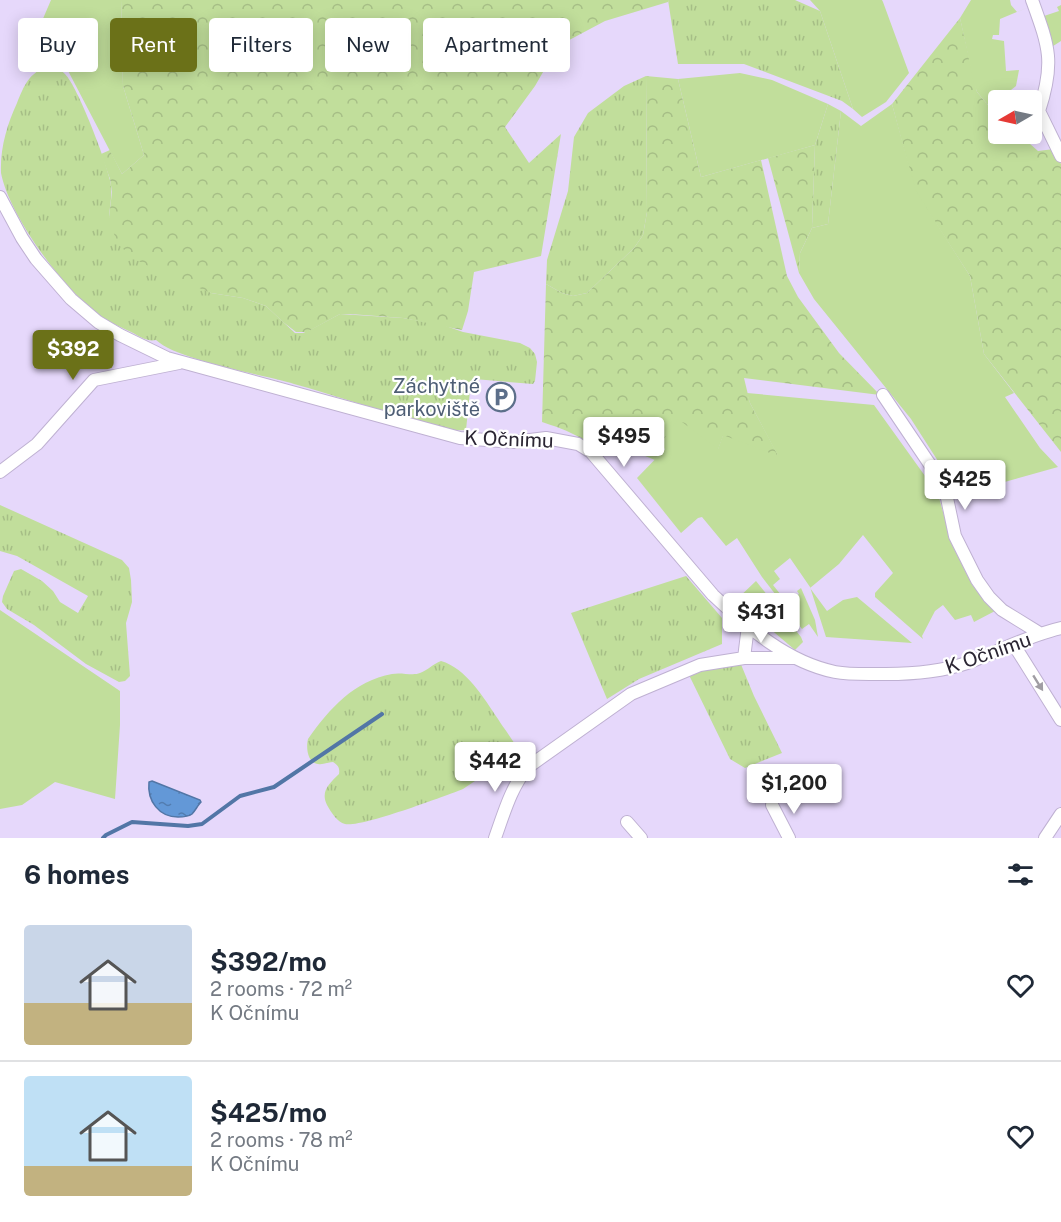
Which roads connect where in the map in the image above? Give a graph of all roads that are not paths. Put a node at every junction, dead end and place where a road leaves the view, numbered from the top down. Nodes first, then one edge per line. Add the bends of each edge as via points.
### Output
1 (1032, 0) edge
2 (1061, 156) edge
3 (0, 197) edge
4 (181, 362) junction
5 (883, 395) dead end
6 (0, 472) edge
7 (748, 626) junction
8 (1061, 628) edge
9 (1041, 634) junction
10 (1014, 645) junction
11 (744, 658) junction
12 (794, 658) junction
13 (1061, 720) edge
14 (772, 805) dead end
15 (1061, 814) edge
16 (627, 822) dead end
17 (495, 838) edge
18 (641, 838) edge
19 (789, 838) edge
20 (1045, 838) edge

1 - 2 street via 1044,33 1050,68 1039,111
3 - 4 street, K Očnímu via 36,259 70,299 120,335
4 - 6 street, K Očnímu via 94,380 37,444
4 - 7 street, K Očnímu via 460,438 514,442 546,438 578,444 591,452 713,594
5 - 9 street, K Očnímu via 939,478 955,536 977,580 1002,610
7 - 11 street
7 - 12 street, K Očnímu
8 - 9 street, K Očnímu
9 - 10 street, K Očnímu
10 - 12 street, K Očnímu via 966,663 918,673 837,672
10 -> 13 street
11 - 12 street, K Očnímu
11 - 17 street, K Očnímu via 700,665 631,694 528,767 510,798
14 - 19 street
15 - 20 street
16 - 18 street

